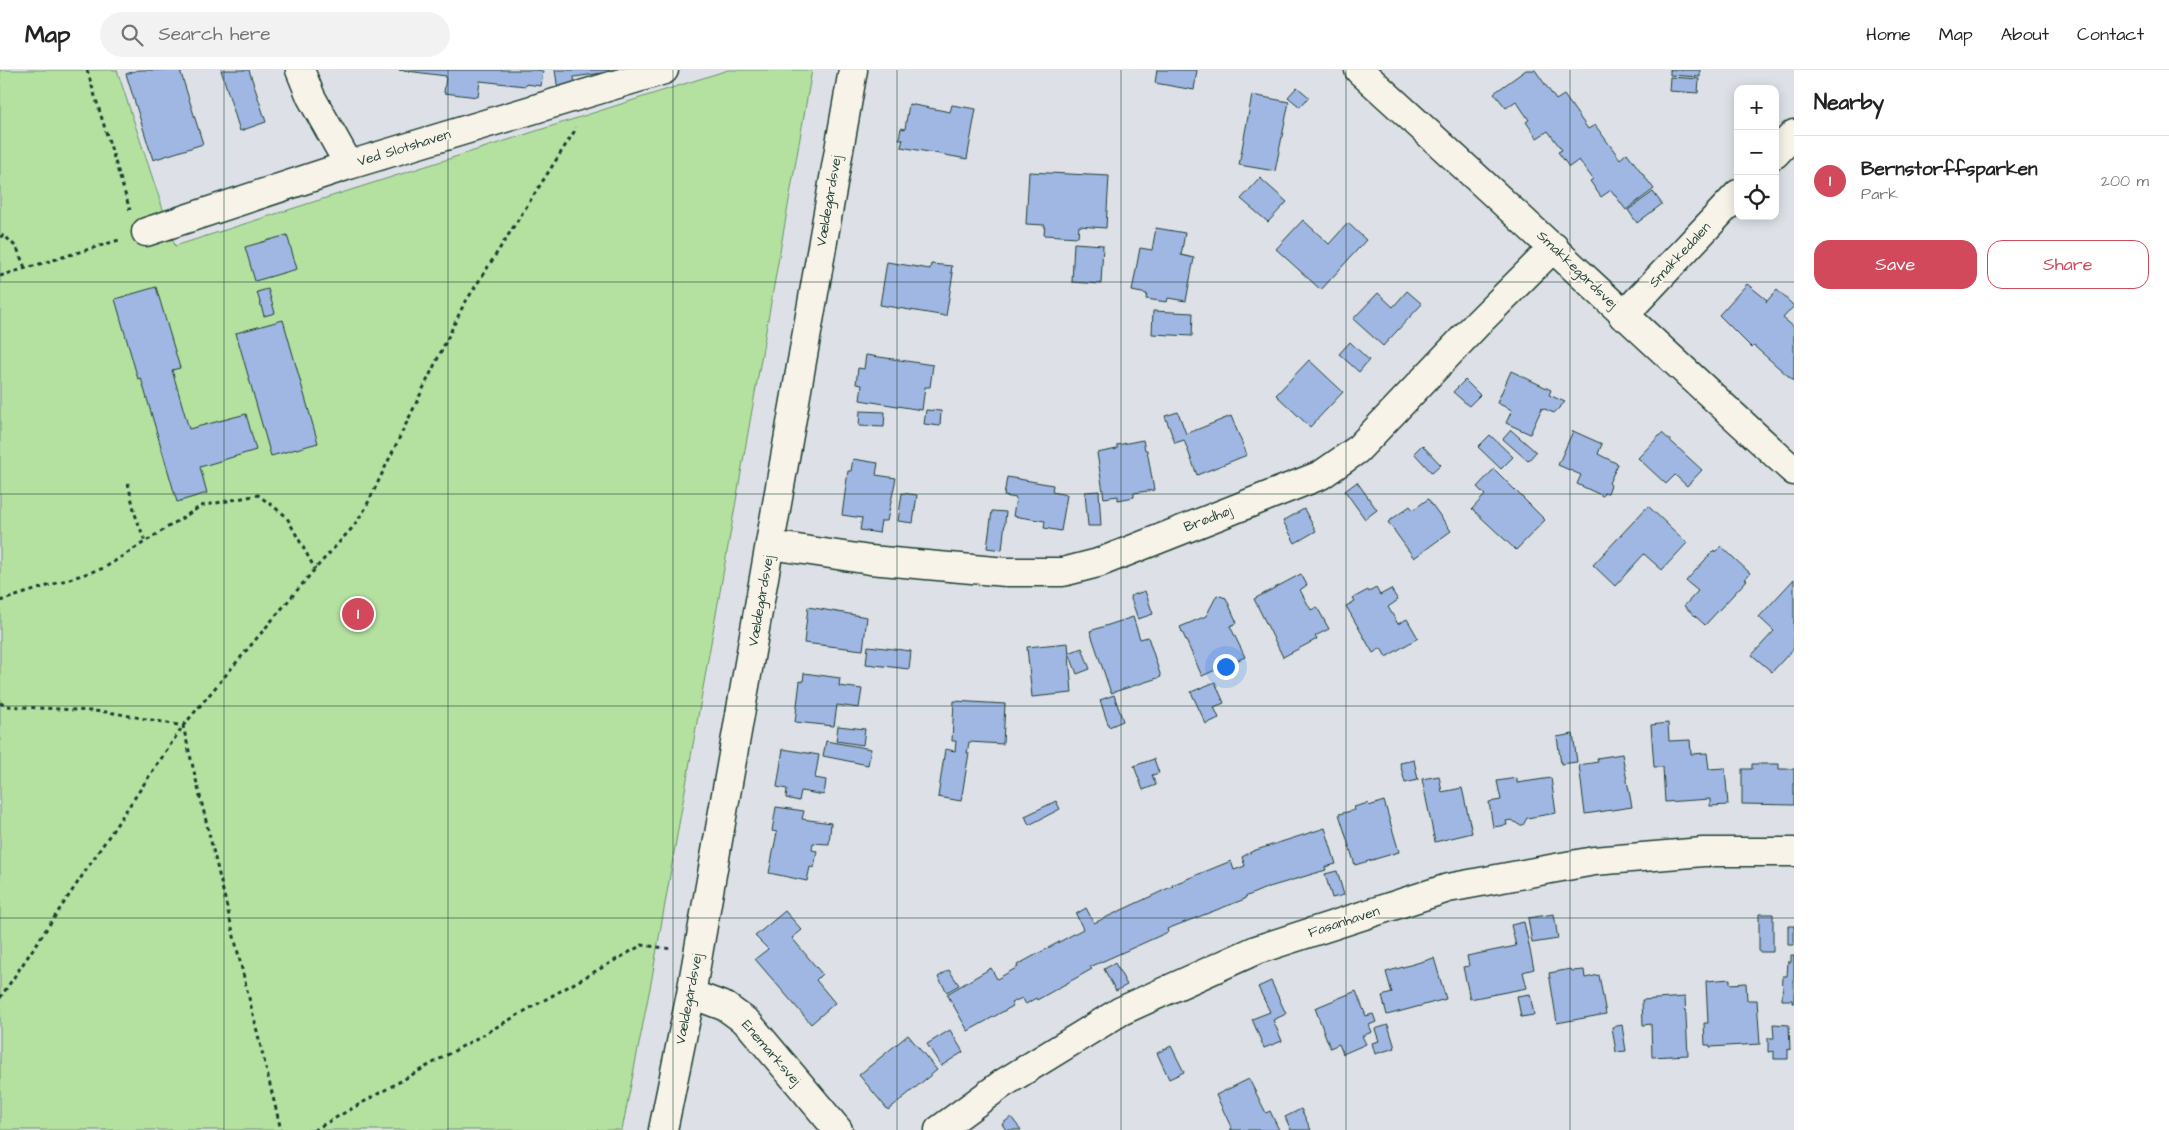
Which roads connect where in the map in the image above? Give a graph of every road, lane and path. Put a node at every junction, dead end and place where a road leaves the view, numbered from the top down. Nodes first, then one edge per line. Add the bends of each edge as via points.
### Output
1 (87, 70) edge
2 (300, 70) edge
3 (664, 70) edge
4 (852, 70) edge
5 (1359, 70) edge
6 (578, 96) junction
7 (1794, 134) edge
8 (1779, 150) edge
9 (349, 165) junction
10 (1734, 198) edge
11 (142, 233) junction
12 (0, 237) edge
13 (1554, 247) junction
14 (25, 268) junction
15 (0, 276) edge
16 (1623, 316) junction
17 (1794, 471) edge
18 (128, 483) dead end
19 (145, 542) junction
20 (771, 545) junction
21 (315, 569) junction
22 (0, 601) edge
23 (0, 703) edge
24 (184, 726) junction
25 (1794, 852) edge
26 (698, 954) junction
27 (691, 994) junction
28 (0, 998) edge
29 (281, 1130) edge
30 (314, 1130) edge
31 (663, 1130) edge
32 (838, 1130) edge
33 (939, 1130) edge

1 - 11 path
2 - 9 street via 311,97
3 - 6 street, Ved Slotshaven
4 - 20 street, Vældegårdsvej
5 - 13 street, Smakkegårdsvej
6 - 9 street, Ved Slotshaven
6 - 21 path via 574,132 463,306 365,509
7 - 8 street
9 - 11 street, Ved Slotshaven
10 - 16 street, Smakkedalen
11 - 14 path
12 - 14 path via 4,235 17,248
13 - 16 street, Smakkegårdsvej
13 - 20 street, Brødhøj via 1357,450 1321,475 1098,563 1063,572 1006,572 870,560
14 - 15 path
16 - 17 street, Smakkegårdsvej
18 - 19 path
19 - 21 path via 201,506 258,495 286,516
19 - 22 path via 104,568
20 - 26 street, Vældegårdsvej
21 - 24 path
23 - 24 path via 109,712
24 - 28 path
24 - 29 path
25 - 33 street, Fasanhaven via 1703,852 1594,861 1448,888 1256,950 1121,1011 1002,1084
26 - 27 street, Vældegårdsvej
26 - 30 path via 642,945
27 - 31 street, Vældegårdsvej
27 - 32 street, Enemarksvej via 726,1007 748,1023

